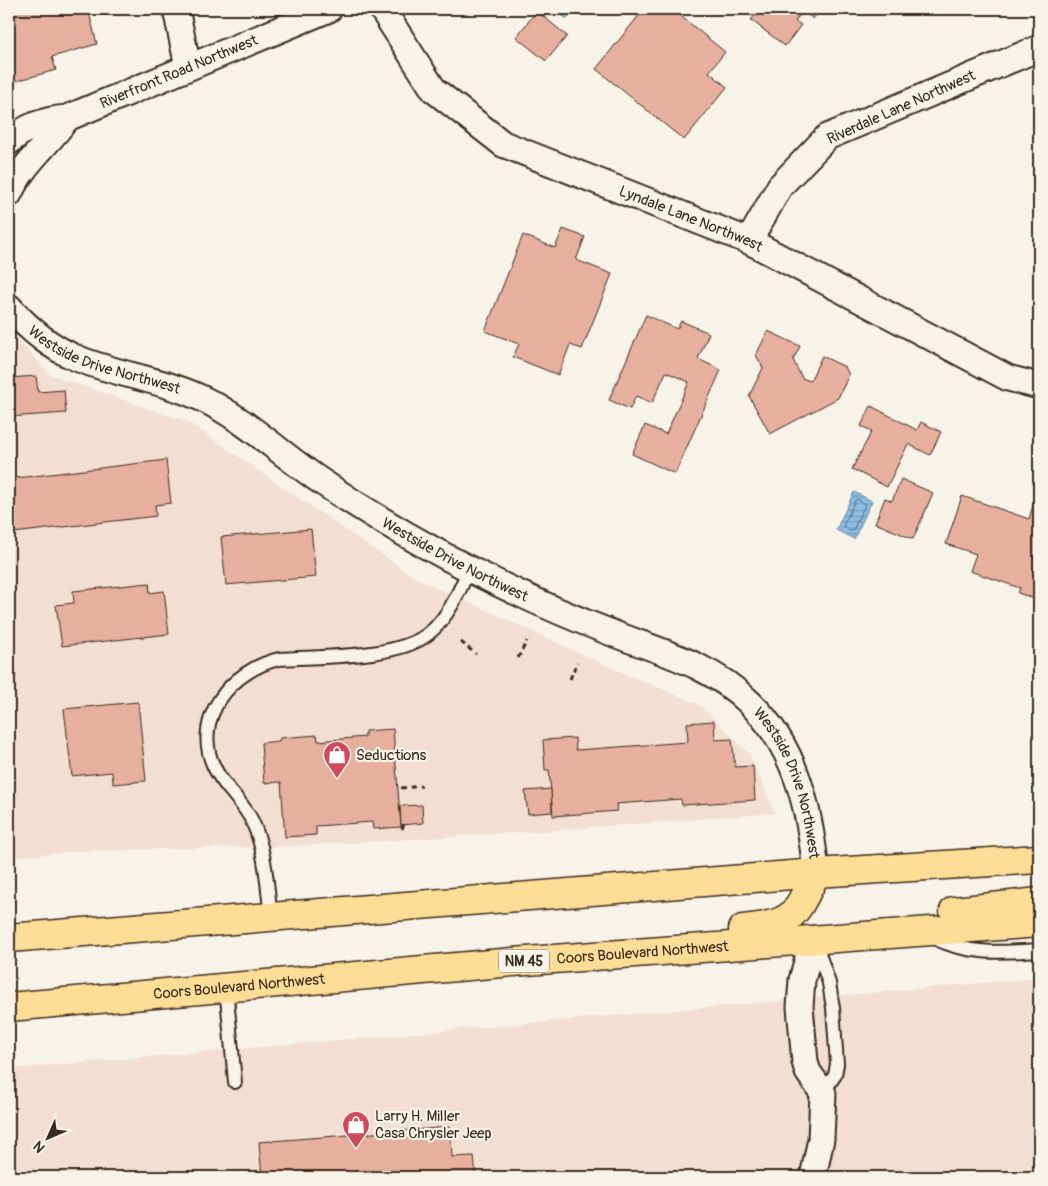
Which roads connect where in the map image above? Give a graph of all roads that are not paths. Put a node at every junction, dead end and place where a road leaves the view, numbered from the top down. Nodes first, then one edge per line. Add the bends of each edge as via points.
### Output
1 (176, 9) edge
2 (329, 9) edge
3 (382, 9) edge
4 (1039, 48) edge
5 (188, 67) junction
6 (67, 118) junction
7 (18, 135) edge
8 (9, 194) edge
9 (749, 241) junction
10 (9, 307) edge
11 (1039, 386) edge
12 (469, 570) junction
13 (1039, 859) edge
14 (816, 873) junction
15 (1039, 902) edge
16 (271, 917) junction
17 (1039, 923) edge
18 (921, 932) junction
19 (9, 938) edge
20 (813, 939) junction
21 (1039, 950) edge
22 (278, 983) junction
23 (226, 987) junction
24 (9, 1007) edge
25 (235, 1082) dead end
26 (823, 1093) junction
27 (813, 1177) edge

1 - 5 street
2 - 5 street, Riverfront Road Northwest
3 - 9 street, Lyndale Lane Northwest via 434,90 503,144
4 - 9 street, Riverdale Lane Northwest via 827,137 780,186
5 - 6 street, Riverfront Road Northwest
6 - 7 street, Riverfront Road Northwest via 54,119
6 - 8 street via 58,132 26,164
9 - 11 street, Lyndale Lane Northwest via 1008,378
10 - 12 street, Westside Drive Northwest via 35,333 72,356 166,384 205,400 351,501
12 - 14 street, Westside Drive Northwest via 584,621 695,664 733,688 766,721 791,763 806,801
12 - 16 lane via 441,619 415,643 385,651 262,663 239,677 220,696 213,712 209,748 213,765 243,806 260,840
13 - 14 main road
14 - 16 main road
14 - 22 main road via 796,913 772,926 368,962
15 - 20 main road via 834,922
16 - 19 main road
17 - 18 main road, Coors Boulevard Northwest / NM 45
18 - 20 main road, Coors Boulevard Northwest / NM 45
18 - 21 lane via 959,949 979,952
20 - 22 main road, Coors Boulevard Northwest / NM 45
20 - 26 lane via 834,1008 837,1064 835,1075
20 - 26 street via 802,980 800,1007 804,1062
22 - 23 main road, Coors Boulevard Northwest / NM 45
23 - 24 main road, Coors Boulevard Northwest / NM 45
23 - 25 lane
26 - 27 street via 821,1139

